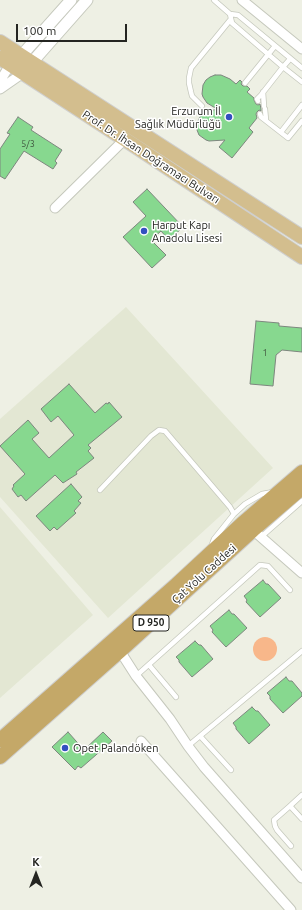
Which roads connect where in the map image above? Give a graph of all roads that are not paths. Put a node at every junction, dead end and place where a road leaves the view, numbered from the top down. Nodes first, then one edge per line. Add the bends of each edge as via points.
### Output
1 (71, 0) edge
2 (87, 0) edge
3 (214, 0) edge
4 (242, 0) edge
5 (231, 17) junction
6 (0, 42) edge
7 (275, 46) junction
8 (302, 49) edge
9 (268, 54) junction
10 (290, 59) junction
11 (17, 63) edge
12 (284, 67) junction
13 (302, 68) edge
14 (0, 81) edge
15 (302, 82) edge
16 (245, 83) dead end
17 (0, 89) edge
18 (263, 92) junction
19 (258, 101) dead end
20 (302, 105) edge
21 (202, 106) dead end
22 (260, 114) dead end
23 (266, 120) junction
24 (302, 121) edge
25 (281, 132) junction
26 (125, 139) junction
27 (54, 208) dead end
28 (302, 237) edge
29 (302, 257) edge
30 (302, 472) edge
31 (302, 488) edge
32 (100, 490) dead end
33 (281, 490) junction
34 (302, 501) edge
35 (234, 514) junction
36 (257, 534) junction
37 (209, 555) junction
38 (302, 574) edge
39 (290, 590) dead end
40 (302, 651) edge
41 (120, 652) junction
42 (149, 665) junction
43 (136, 676) junction
44 (176, 697) dead end
45 (200, 736) junction
46 (0, 740) edge
47 (140, 741) dead end
48 (188, 746) junction
49 (0, 757) edge
50 (231, 770) dead end
51 (302, 795) edge
52 (290, 806) junction
53 (302, 819) edge
54 (291, 846) dead end
55 (302, 878) edge
56 (291, 910) edge

1 - 11 street
2 - 11 street
3 - 5 lane
4 - 8 street
5 - 7 lane via 238,15
5 - 9 lane via 232,23
5 - 21 lane via 191,68 189,88 192,96
6 - 11 main road, Prof. Dr. İhsan Doğramacı Bulvarı
7 - 9 lane
7 - 10 lane
9 - 12 lane
9 - 16 lane
10 - 12 lane
10 - 13 lane
11 - 14 street
11 - 17 street
11 - 26 main road, Prof. Dr. İhsan Doğramacı Bulvarı
11 - 28 main road, Prof. Dr. İhsan Doğramacı Bulvarı
12 - 15 lane
12 - 18 lane
18 - 19 lane
18 - 23 lane
20 - 25 lane
22 - 23 lane
23 - 25 lane
24 - 25 lane via 288,138
26 - 27 street
26 - 29 main road, Prof. Dr. İhsan Doğramacı Bulvarı
30 - 33 highway, Çat Yolu Caddesi / D 950
31 - 36 highway, Çat Yolu Caddesi / D 950
32 - 35 lane via 151,436 159,430 165,431
33 - 35 lane via 262,494
33 - 37 highway, Çat Yolu Caddesi / D 950
34 - 36 lane
35 - 37 lane via 214,539
36 - 38 street
36 - 41 highway, Çat Yolu Caddesi / D 950
37 - 46 highway, Çat Yolu Caddesi / D 950
39 - 42 lane via 268,566 260,565
40 - 45 lane
41 - 43 street
41 - 49 highway, Çat Yolu Caddesi / D 950
42 - 43 lane
42 - 44 lane
43 - 48 street
45 - 48 lane
45 - 50 lane
47 - 56 street
48 - 55 street
51 - 52 lane
52 - 53 lane
52 - 54 lane via 274,820 277,830

